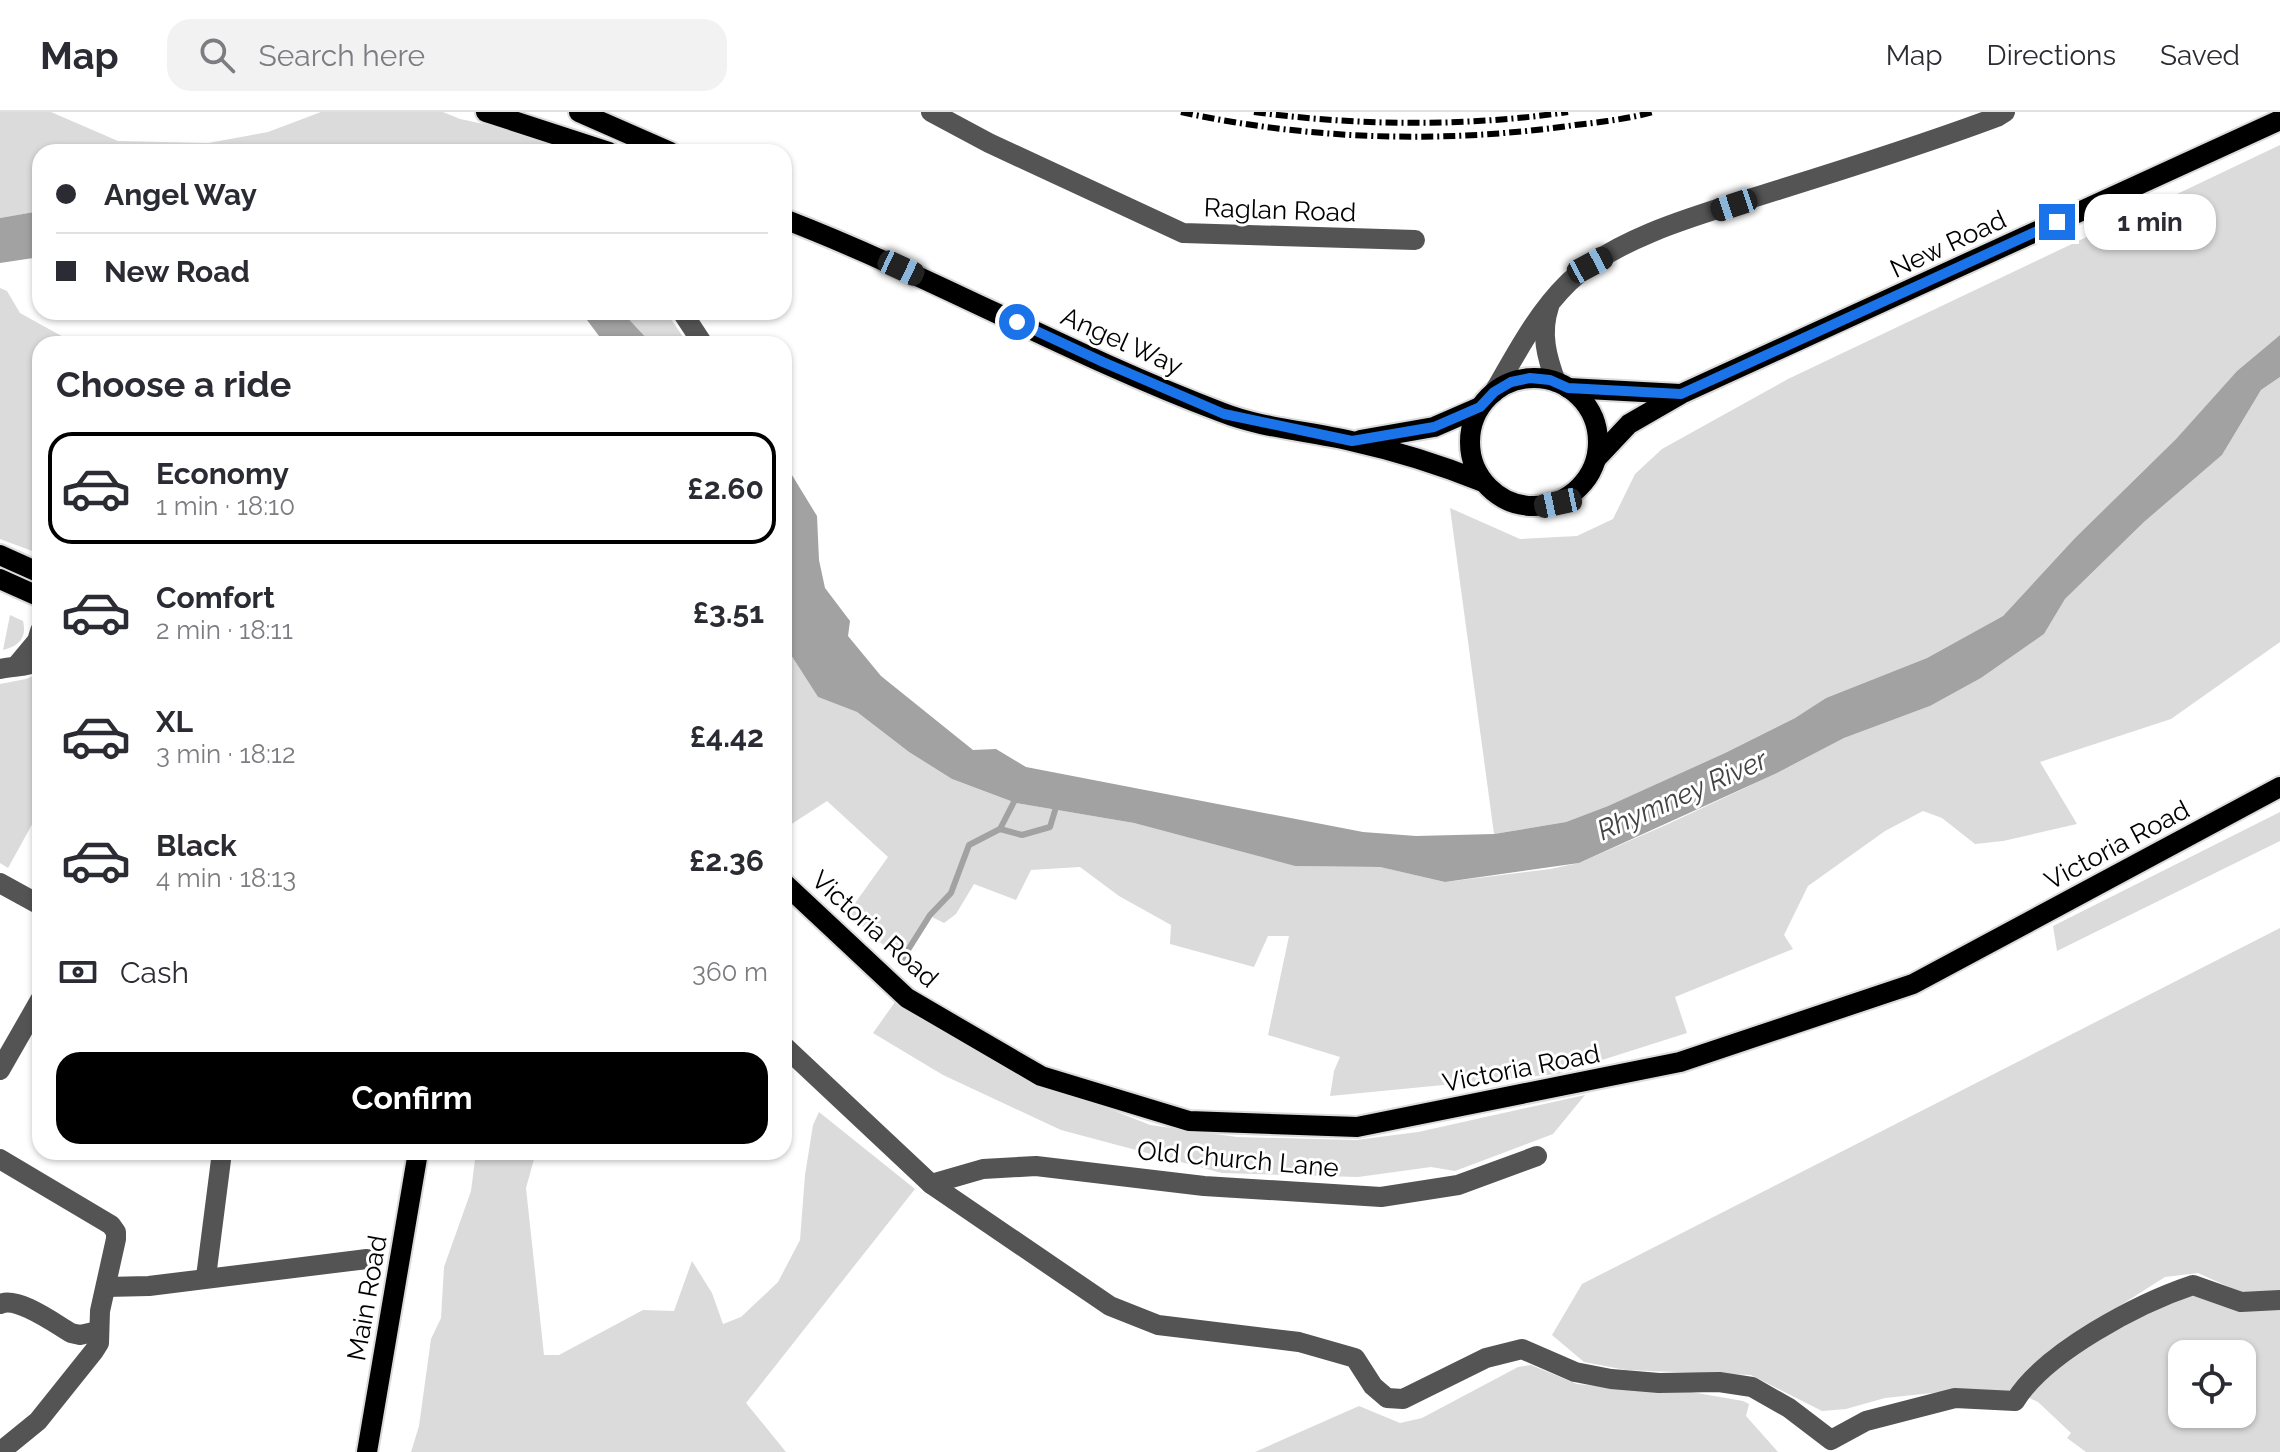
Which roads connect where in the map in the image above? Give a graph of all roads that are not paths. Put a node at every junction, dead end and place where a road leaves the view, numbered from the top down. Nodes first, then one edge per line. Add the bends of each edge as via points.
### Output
1 (486, 112) edge
2 (931, 112) edge
3 (2005, 112) edge
4 (586, 113) edge
5 (2280, 120) edge
6 (582, 144) edge
7 (653, 144) edge
8 (792, 215) edge
9 (792, 222) edge
10 (836, 239) junction
11 (1415, 240) dead end
12 (1552, 300) junction
13 (1562, 385) junction
14 (1681, 394) junction
15 (1487, 399) junction
16 (1352, 441) junction
17 (1597, 458) junction
18 (1483, 482) junction
19 (0, 555) edge
20 (32, 569) edge
21 (0, 579) edge
22 (32, 593) edge
23 (32, 645) edge
24 (32, 665) edge
25 (8, 667) edge
26 (2280, 787) edge
27 (0, 883) edge
28 (792, 890) edge
29 (32, 901) edge
30 (32, 1014) edge
31 (792, 1054) edge
32 (0, 1070) edge
33 (1537, 1156) dead end
34 (0, 1159) edge
35 (221, 1160) edge
36 (417, 1160) edge
37 (931, 1184) junction
38 (367, 1259) dead end
39 (206, 1277) junction
40 (106, 1287) junction
41 (2280, 1300) edge
42 (0, 1304) edge
43 (98, 1331) junction
44 (0, 1452) edge
45 (367, 1452) edge

1 - 6 main road
2 - 11 street, Raglan Road via 1183,233
3 - 12 street via 1632,242 1590,265
4 - 7 main road
5 - 14 main road, New Road
8 - 10 main road
9 - 10 main road
10 - 16 main road, Angel Way via 1224,414
12 - 13 street via 1544,323 1548,359
12 - 15 street
13 - 14 main road, New Road
13 - 15 main road via 1530,378 1511,382
13 - 17 main road via 1594,418
14 - 17 main road, New Road via 1629,424
15 - 16 main road, Angel Way via 1434,427
15 - 18 main road via 1472,425 1470,444
16 - 18 main road, Angel Way
17 - 18 main road via 1589,477 1558,503 1538,507 1508,501
19 - 20 main road
21 - 22 main road
23 - 25 street
24 - 25 street
26 - 28 main road, Victoria Road via 1913,984 1680,1062 1357,1127 1189,1121 1041,1076 907,998
27 - 29 street
30 - 32 street
31 - 37 street
33 - 37 street, Old Church Lane via 1458,1185 1381,1197 1204,1186 1036,1166 983,1169
34 - 40 street via 111,1225 116,1239
35 - 39 street
36 - 45 main road, Main Road
37 - 41 street via 1110,1306 1158,1325 1299,1342 1355,1358 1387,1398 1403,1399 1486,1358 1522,1349 1575,1372 1611,1379 1752,1387 1831,1440 1866,1421 1955,1398 2015,1401 2024,1386 2067,1349 2193,1285 2241,1302
38 - 39 street
39 - 40 street
40 - 43 street
42 - 43 street via 16,1302 71,1333
43 - 44 street via 94,1351 38,1421

